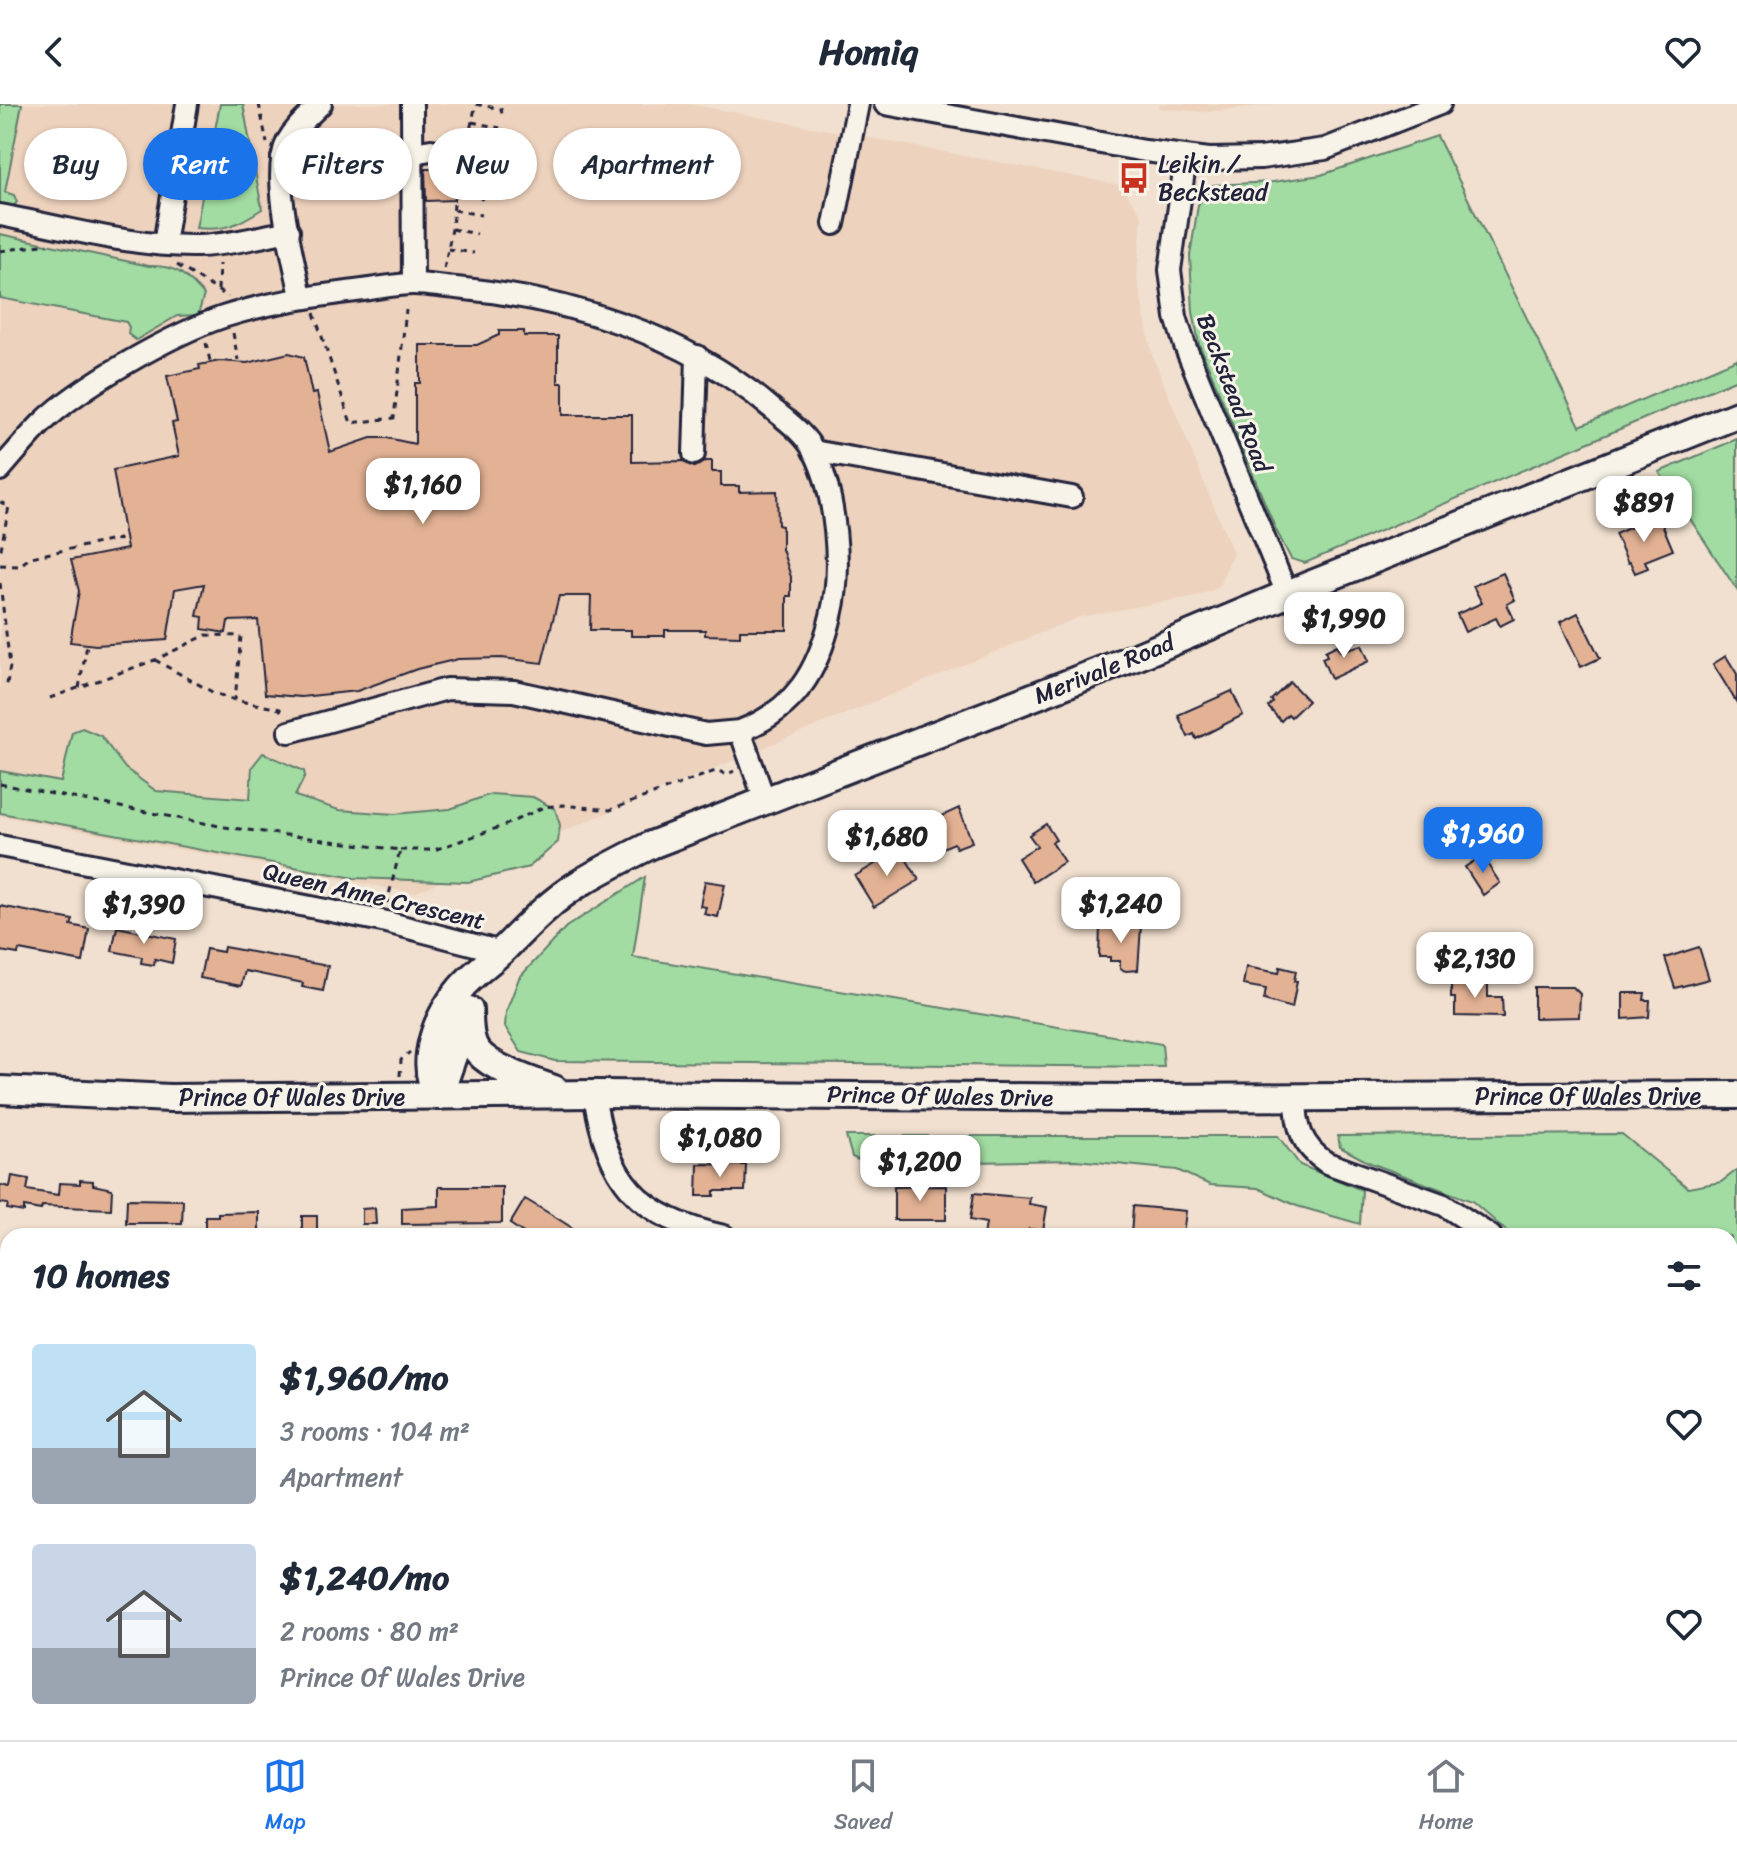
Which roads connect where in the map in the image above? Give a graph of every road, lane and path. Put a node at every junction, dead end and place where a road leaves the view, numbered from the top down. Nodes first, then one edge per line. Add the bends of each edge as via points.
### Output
1 (187, 104) edge
2 (259, 104) edge
3 (321, 104) edge
4 (412, 104) edge
5 (476, 104) edge
6 (858, 104) edge
7 (885, 104) edge
8 (1440, 104) edge
9 (502, 114) dead end
10 (472, 122) dead end
11 (297, 128) edge
12 (500, 128) dead end
13 (428, 150) edge
14 (413, 153) junction
15 (274, 154) edge
16 (1186, 157) junction
17 (283, 200) edge
18 (455, 200) edge
19 (454, 210) junction
20 (0, 215) edge
21 (481, 215) dead end
22 (834, 224) dead end
23 (69, 228) junction
24 (452, 229) junction
25 (289, 231) junction
26 (477, 234) dead end
27 (169, 245) junction
28 (448, 249) junction
29 (0, 251) edge
30 (474, 253) dead end
31 (219, 260) dead end
32 (444, 269) dead end
33 (413, 284) junction
34 (218, 290) junction
35 (306, 297) junction
36 (236, 301) dead end
37 (406, 310) dead end
38 (233, 333) dead end
39 (206, 343) dead end
40 (697, 356) junction
41 (238, 360) dead end
42 (210, 361) dead end
43 (1737, 415) edge
44 (813, 451) junction
45 (694, 454) dead end
46 (0, 470) edge
47 (1072, 497) dead end
48 (0, 502) edge
49 (120, 546) dead end
50 (71, 549) junction
51 (0, 554) edge
52 (72, 556) dead end
53 (0, 565) edge
54 (0, 583) edge
55 (1287, 594) junction
56 (1, 597) edge
57 (87, 645) dead end
58 (155, 660) junction
59 (79, 689) junction
60 (6, 690) dead end
61 (50, 698) dead end
62 (235, 700) junction
63 (740, 731) junction
64 (289, 732) joint
65 (751, 764) junction
66 (0, 784) edge
67 (765, 801) junction
68 (0, 846) edge
69 (400, 850) junction
70 (382, 921) junction
71 (498, 955) junction
72 (469, 1010) junction
73 (0, 1090) edge
74 (586, 1094) junction
75 (1737, 1095) edge
76 (439, 1096) junction
77 (1296, 1097) junction
78 (688, 1228) edge
79 (1479, 1228) edge

1 - 27 street
2 - 15 path via 269,152
3 - 11 street
4 - 14 street
5 - 9 path via 501,109
6 - 22 street
7 - 16 street
8 - 16 street via 1304,153
10 - 12 path
13 - 14 street
14 - 33 street
16 - 55 street, Beckstead Road via 1170,270 1176,317
17 - 25 street
18 - 19 path
19 - 21 path
19 - 24 path
20 - 23 street
23 - 27 street
23 - 29 path via 62,242
24 - 26 path
24 - 28 path
25 - 27 street via 221,244
25 - 35 street
27 - 34 path via 177,264
28 - 30 path
28 - 32 path
31 - 34 path
33 - 35 street
33 - 40 street via 560,305
34 - 36 path
35 - 37 path via 351,423 394,418
35 - 46 street via 221,318 136,358 44,421
38 - 41 path
39 - 42 path
40 - 44 street via 749,389 792,425
40 - 45 street
43 - 55 main road, Merivale Road
44 - 47 street
44 - 63 street via 834,522 835,600 829,626 818,662 804,684 765,719
48 - 51 path via 9,506
49 - 50 path via 119,539
50 - 52 path
50 - 53 path via 31,557 19,566
54 - 56 path
55 - 67 main road, Merivale Road
56 - 60 path via 10,666
57 - 59 path
58 - 59 path
58 - 62 path
58 - 62 path via 206,635 241,636
59 - 61 path
62 - 64 path via 280,709
63 - 64 street via 706,734 483,688 447,689
63 - 65 street
65 - 67 street
65 - 69 path via 726,775 718,770 610,810 544,807 446,847
66 - 69 path via 225,827
67 - 71 main road, Merivale Road via 651,845 579,884
68 - 70 street, Queen Anne Crescent
69 - 70 path
70 - 71 street, Queen Anne Crescent
71 - 72 main road, Merivale Road
71 - 76 main road, Merivale Road via 456,994 437,1031 428,1064
72 - 74 main road via 470,1031 481,1056 541,1084
72 - 76 main road, Merivale Road
73 - 76 main road, Prince Of Wales Drive via 170,1098
74 - 76 main road, Prince Of Wales Drive
74 - 77 main road, Prince Of Wales Drive
74 - 78 street via 614,1170 666,1219
75 - 77 main road, Prince Of Wales Drive
77 - 79 street via 1300,1135 1319,1158 1444,1205

